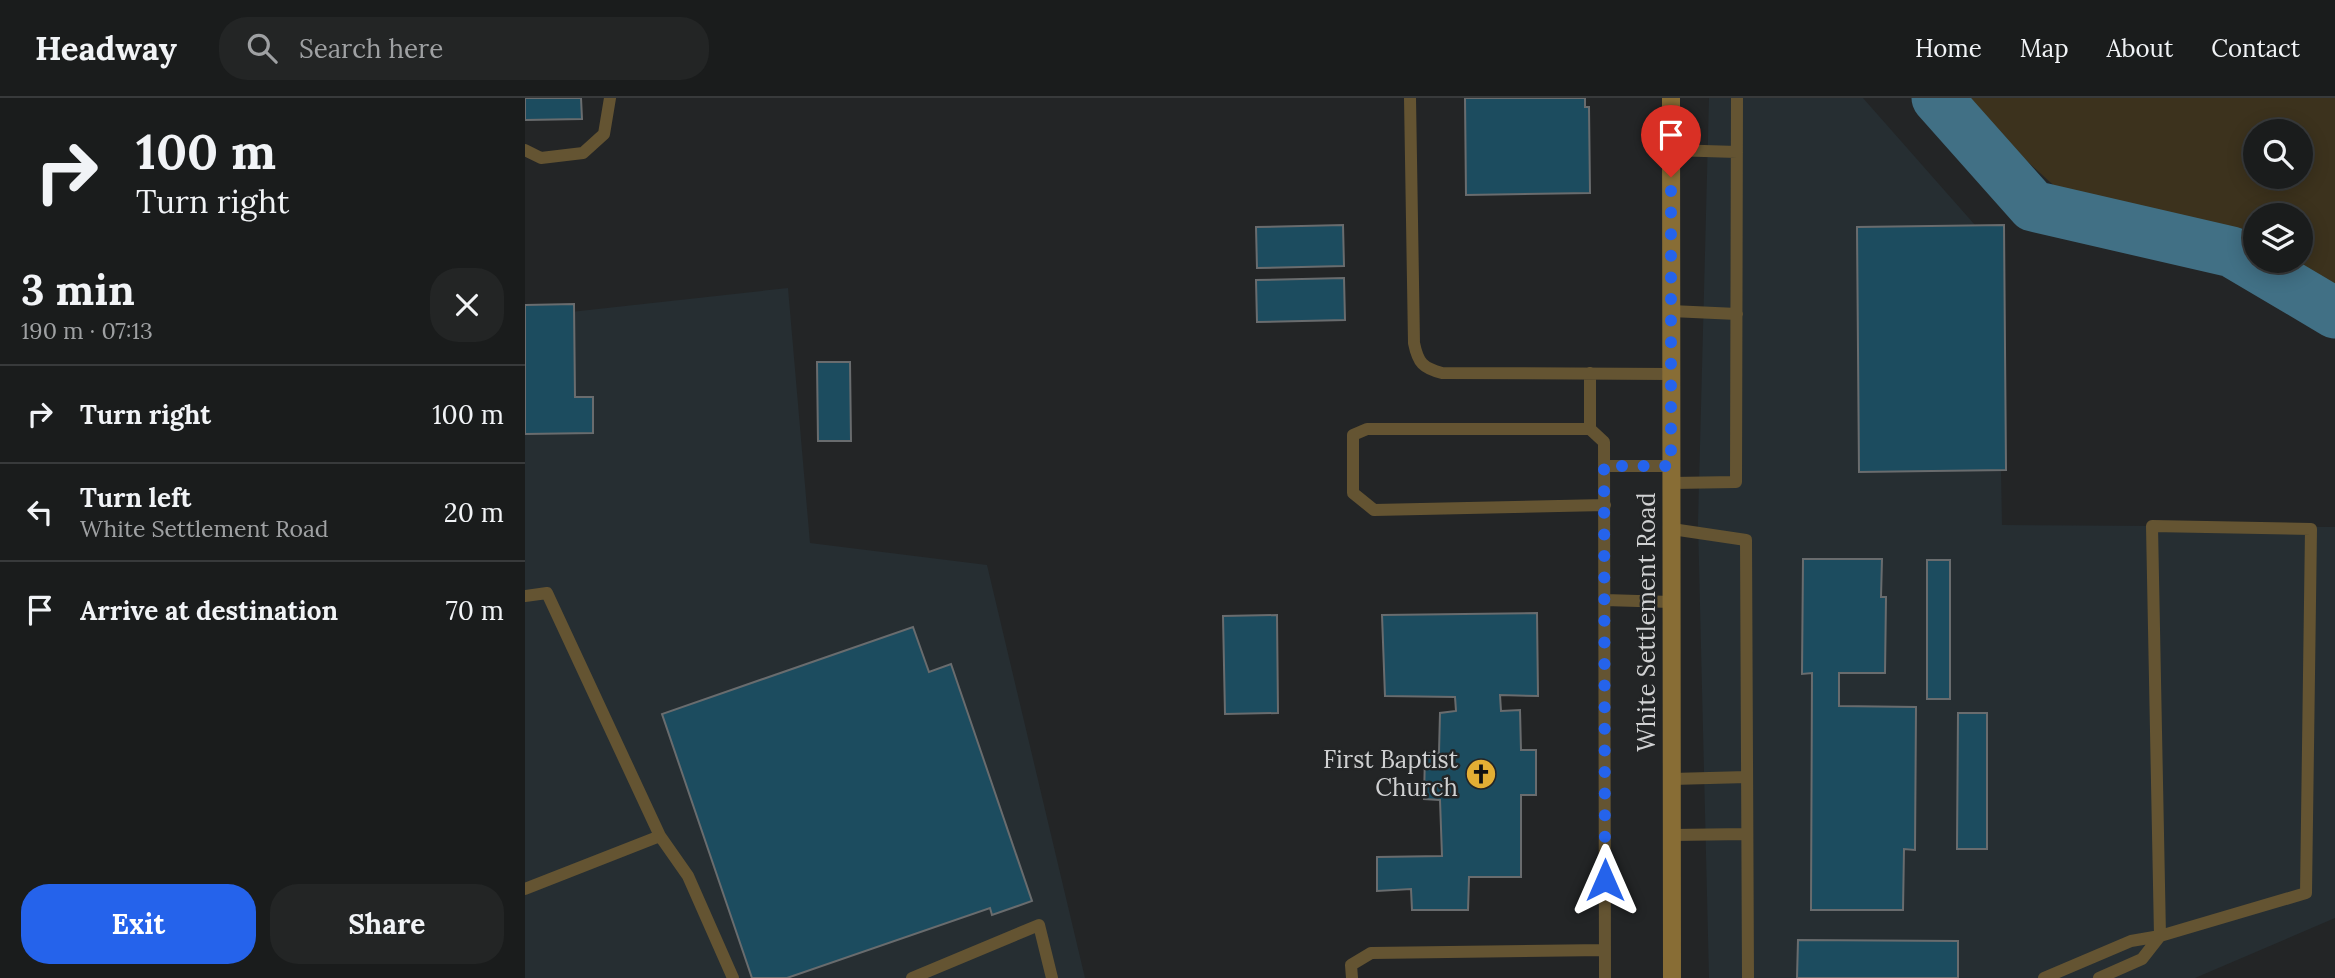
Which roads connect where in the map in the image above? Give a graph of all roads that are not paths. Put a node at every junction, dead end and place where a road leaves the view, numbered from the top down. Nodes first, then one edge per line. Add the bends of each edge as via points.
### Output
1 (610, 98) edge
2 (1410, 98) edge
3 (1671, 98) edge
4 (1737, 98) edge
5 (525, 150) edge
6 (1671, 150) junction
7 (1737, 152) junction
8 (1671, 311) junction
9 (1737, 314) junction
10 (1590, 373) junction
11 (1672, 374) junction
12 (1590, 429) junction
13 (1604, 466) junction
14 (1672, 474) junction
15 (1605, 505) junction
16 (1672, 530) junction
17 (525, 596) edge
18 (1605, 600) junction
19 (1671, 602) junction
20 (1747, 776) junction
21 (1672, 779) junction
22 (1747, 834) junction
23 (1672, 835) junction
24 (660, 836) junction
25 (525, 889) edge
26 (2160, 936) junction
27 (1605, 950) junction
28 (733, 978) edge
29 (912, 978) edge
30 (1052, 978) edge
31 (1352, 978) edge
32 (1605, 978) edge
33 (1672, 978) edge
34 (1748, 978) edge
35 (2044, 978) edge
36 (2099, 978) edge

1 - 5 lane via 604,134 583,153 541,158
2 - 10 lane via 1413,343 1417,359 1426,369 1443,373
3 - 6 main road, White Settlement Road
4 - 7 lane
6 - 7 lane
6 - 8 main road, White Settlement Road
7 - 9 lane
8 - 9 lane
8 - 11 main road, White Settlement Road
9 - 14 lane via 1736,482
10 - 11 lane
10 - 12 lane
11 - 14 main road, White Settlement Road
12 - 13 lane via 1604,442
12 - 15 lane via 1367,429 1353,435 1353,493 1374,509
13 - 14 lane
13 - 15 lane
14 - 16 main road, White Settlement Road
15 - 18 lane
16 - 19 main road, White Settlement Road
16 - 20 lane via 1746,540
17 - 24 lane via 547,593
18 - 19 lane
18 - 27 lane
19 - 21 main road, White Settlement Road
20 - 21 lane
20 - 22 lane
21 - 23 main road, White Settlement Road
22 - 23 lane
22 - 34 lane
23 - 33 main road, White Settlement Road
24 - 25 lane
24 - 28 lane via 688,876
26 - 26 lane via 2306,893 2311,529 2152,526
26 - 35 lane via 2131,941
26 - 36 lane via 2142,959
27 - 31 lane via 1371,953 1351,965
27 - 32 lane
29 - 30 lane via 1039,926

